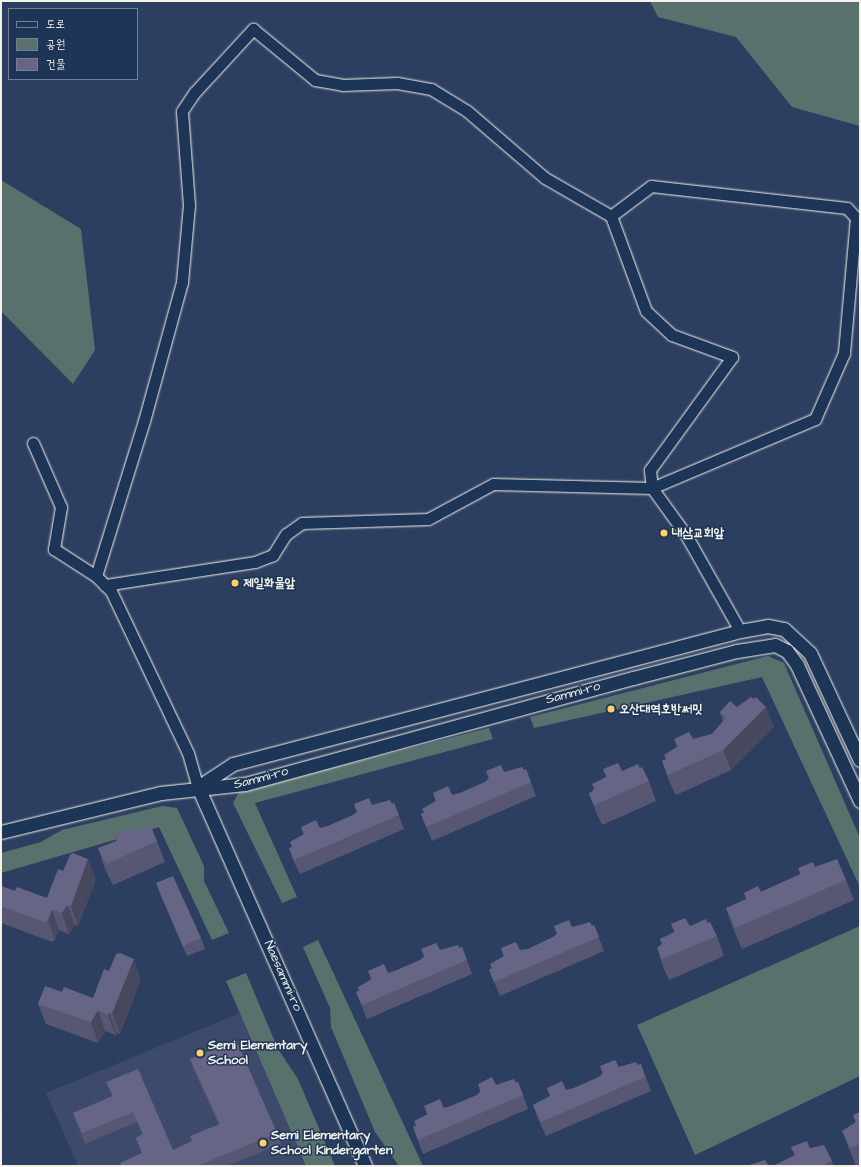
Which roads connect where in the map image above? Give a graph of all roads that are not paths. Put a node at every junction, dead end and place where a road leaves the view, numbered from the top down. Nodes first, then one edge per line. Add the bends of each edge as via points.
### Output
1 (611, 216) junction
2 (33, 443) dead end
3 (652, 488) junction
4 (96, 576) junction
5 (105, 585) junction
6 (740, 631) junction
7 (860, 760) edge
8 (198, 787) junction
9 (860, 801) edge
10 (1, 832) edge
11 (366, 1166) edge

1 - 3 street via 646,311 672,334 732,357 650,470
1 - 3 street via 650,186 847,208 856,218 844,353 815,419
1 - 4 street via 545,178 467,111 431,89 397,83 342,85 315,80 253,29 195,92 182,111 189,205 182,282 144,421
2 - 4 street via 61,507 54,549
3 - 5 street via 493,484 428,519 302,523 286,534 273,555 255,562
3 - 6 street via 686,535
4 - 5 street
5 - 8 street via 111,591 188,753
6 - 7 street, Sammi-ro via 768,626 784,629 798,640 810,653
6 - 8 street, Sammi-ro via 233,764
8 - 9 street, Sammi-ro via 245,784 632,678 737,651 775,646 788,651 797,666
8 - 10 street, Sammi-ro via 161,793
8 - 11 street, Naesammi-ro

